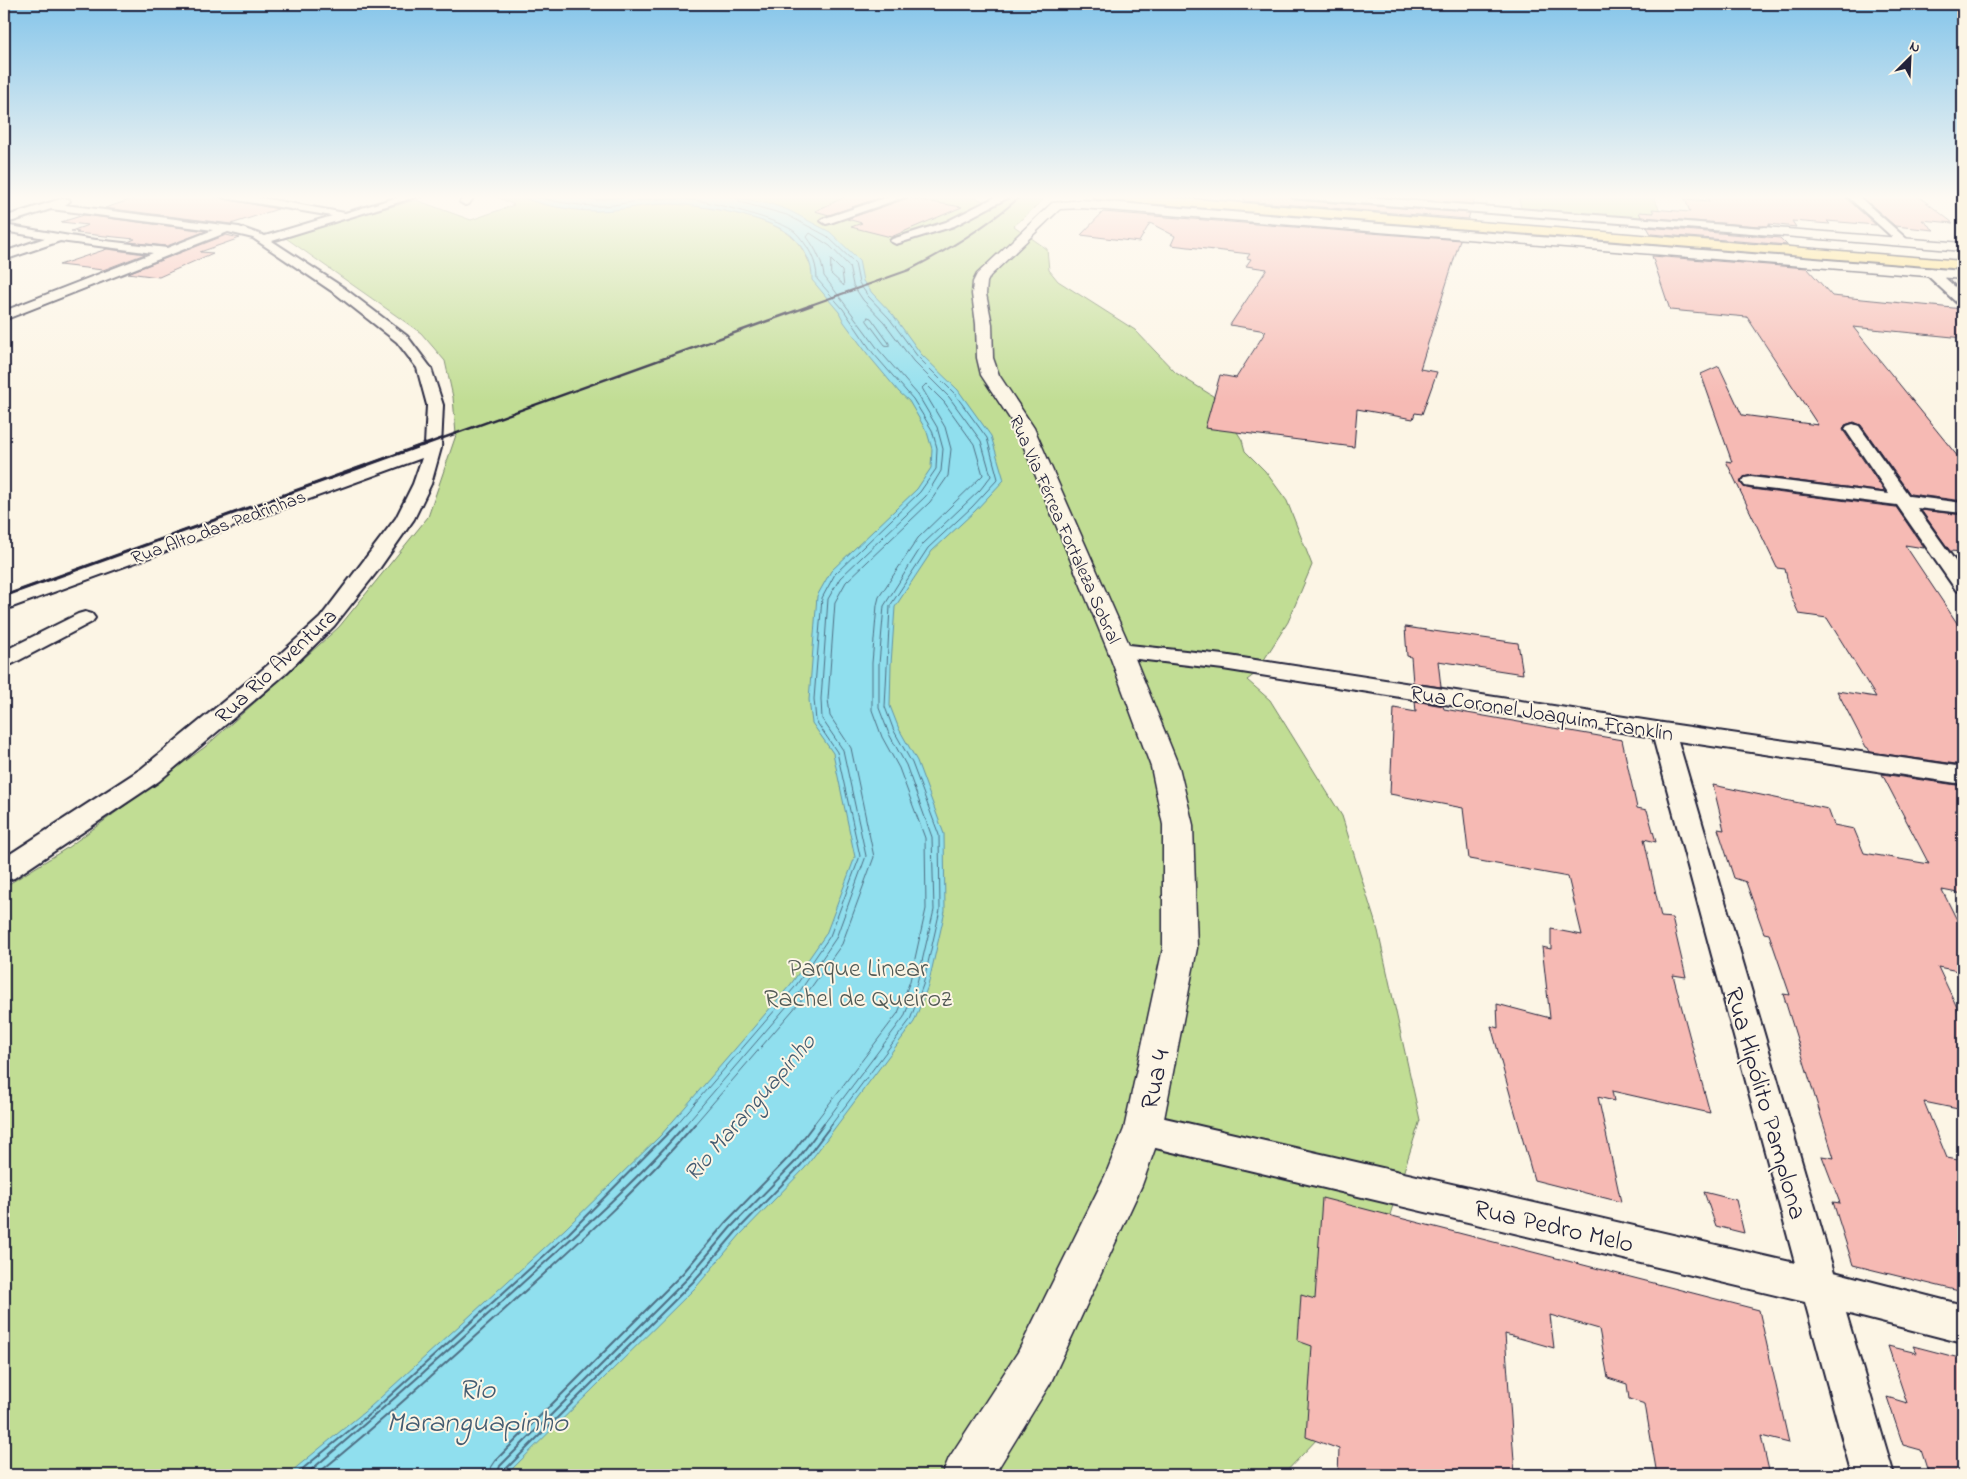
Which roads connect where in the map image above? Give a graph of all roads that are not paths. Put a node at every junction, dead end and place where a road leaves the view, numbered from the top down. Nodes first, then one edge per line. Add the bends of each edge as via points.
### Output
1 (136, 264) edge
2 (299, 264) edge
3 (993, 264) edge
4 (1862, 264) edge
5 (1943, 264) edge
6 (1963, 265) edge
7 (1931, 272) junction
8 (1963, 275) edge
9 (1963, 301) edge
10 (4, 316) edge
11 (1853, 429) dead end
12 (433, 448) junction
13 (1751, 482) dead end
14 (1903, 500) junction
15 (1963, 508) edge
16 (1963, 586) edge
17 (4, 604) edge
18 (85, 618) dead end
19 (1120, 651) junction
20 (4, 659) edge
21 (1663, 731) junction
22 (1963, 775) edge
23 (4, 871) edge
24 (1143, 1129) junction
25 (1818, 1287) junction
26 (1963, 1324) edge
27 (966, 1475) edge
28 (1873, 1475) edge

1 - 10 street
2 - 12 street, Rua Rio Aventura via 402,339 424,368 435,405
3 - 19 main road, Rua Via Férrea Fortaleza Sobral via 980,282 985,358 990,375 1025,428
4 - 7 main road
5 - 6 highway
7 - 8 main road
7 - 9 street
11 - 14 street
12 - 17 street, Rua Alto das Pedrinhas
12 - 23 street, Rua Rio Aventura via 422,484 405,518 327,622 276,670 150,775
13 - 14 street
14 - 15 street
14 - 16 street
18 - 20 street
19 - 21 street, Rua Coronel Joaquim Franklin via 1223,662
19 - 24 main road, Rua 4 via 1165,767 1178,825 1180,948
21 - 22 street, Rua Coronel Joaquim Franklin
21 - 25 street, Rua Hipólito Pamplona
24 - 25 street, Rua Pedro Melo
24 - 27 main road, Rua 4 via 1118,1194 1034,1368
25 - 26 street, Rua Pedro Melo
25 - 28 street, Rua Hipólito Pamplona

